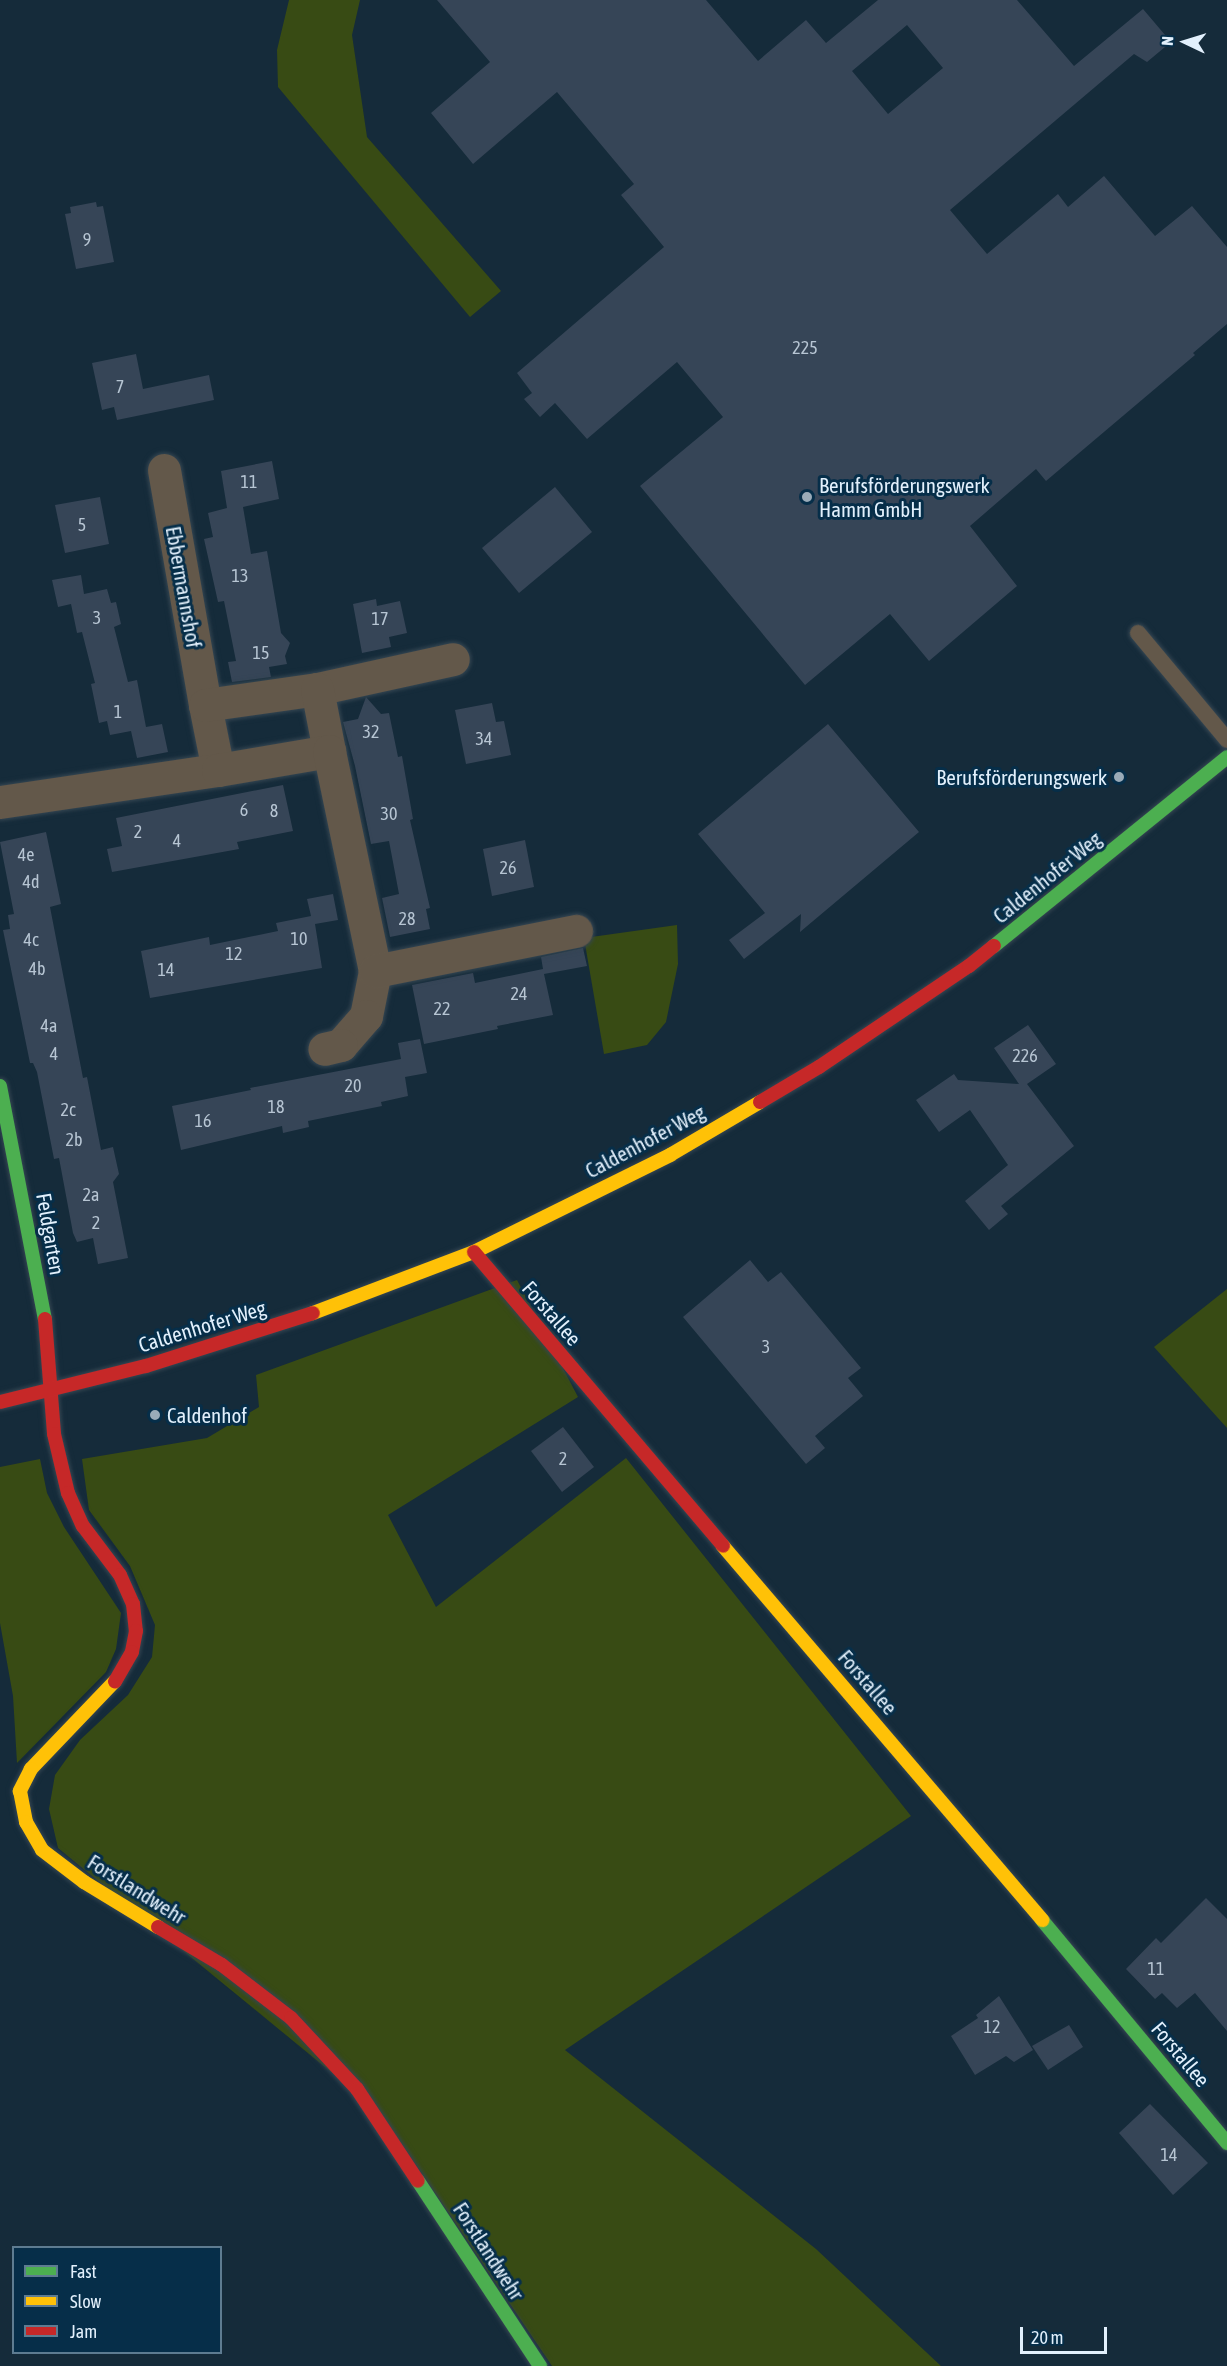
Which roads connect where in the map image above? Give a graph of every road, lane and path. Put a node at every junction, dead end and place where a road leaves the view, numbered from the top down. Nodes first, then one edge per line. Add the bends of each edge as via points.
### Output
1 (164, 470) dead end
2 (1138, 633) dead end
3 (453, 659) dead end
4 (317, 689) junction
5 (205, 705) junction
6 (1227, 740) edge
7 (329, 751) junction
8 (1227, 757) edge
9 (218, 770) junction
10 (0, 802) edge
11 (576, 931) dead end
12 (375, 971) junction
13 (324, 1049) dead end
14 (0, 1086) edge
15 (474, 1252) junction
16 (53, 1390) junction
17 (0, 1402) edge
18 (10, 1791) edge
19 (1227, 2143) edge
20 (540, 2366) edge

1 - 5 street, Ebbermannshof
2 - 6 lane
3 - 4 street
4 - 5 street
4 - 7 street
5 - 9 street, Ebbermannshof
7 - 9 street
7 - 12 street
8 - 15 street, Caldenhofer Weg via 969,966 819,1067 670,1155
9 - 10 street
11 - 12 street
12 - 13 street via 366,1016 341,1045
14 - 16 street, Feldgarten via 48,1336
15 - 16 street, Caldenhofer Weg via 296,1319 184,1355
15 - 19 street, Forstallee via 998,1866
16 - 17 street, Caldenhofer Weg
16 - 18 street, Forstlandwehr via 54,1434 68,1493 83,1526 120,1575 133,1604 136,1631 132,1652 118,1677
18 - 20 street, Forstlandwehr via 42,1850 84,1882 222,1965 291,2018 357,2089

